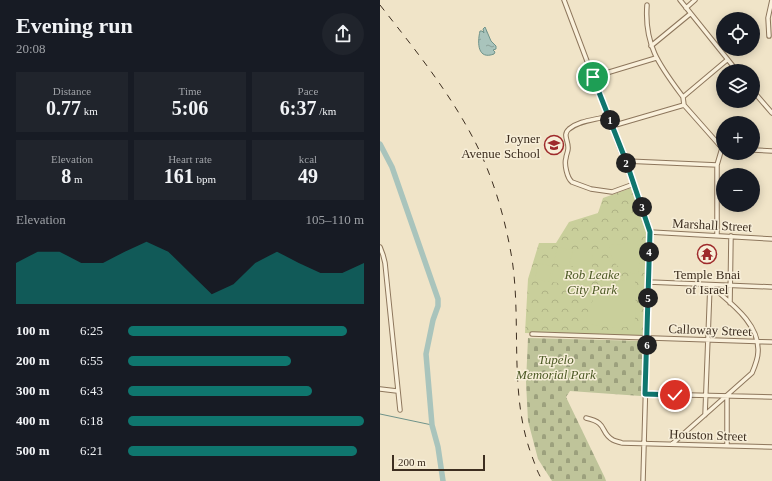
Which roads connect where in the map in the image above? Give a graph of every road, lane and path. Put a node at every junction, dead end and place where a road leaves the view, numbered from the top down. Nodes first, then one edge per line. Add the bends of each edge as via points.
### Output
1 (564, 0) edge
2 (680, 0) edge
3 (695, 0) edge
4 (772, 0) edge
5 (647, 5) dead end
6 (686, 8) junction
7 (690, 14) junction
8 (769, 36) dead end
9 (650, 46) junction
10 (656, 58) junction
11 (728, 60) junction
12 (731, 64) edge
13 (593, 77) junction
14 (683, 97) junction
15 (760, 99) edge
16 (684, 105) junction
17 (772, 113) edge
18 (608, 116) junction
19 (612, 126) junction
20 (716, 141) edge
21 (760, 150) edge
22 (772, 151) edge
23 (718, 160) edge
24 (626, 161) junction
25 (717, 165) junction
26 (634, 184) junction
27 (650, 232) junction
28 (717, 235) junction
29 (731, 236) junction
30 (772, 239) edge
31 (380, 247) edge
32 (648, 282) junction
33 (710, 285) junction
34 (730, 286) junction
35 (772, 287) edge
36 (730, 303) junction
37 (532, 334) dead end
38 (647, 339) junction
39 (708, 340) junction
40 (758, 342) junction
41 (772, 342) edge
42 (380, 389) edge
43 (397, 391) junction
44 (645, 394) junction
45 (705, 396) junction
46 (727, 396) junction
47 (772, 397) edge
48 (400, 410) dead end
49 (705, 415) junction
50 (586, 418) dead end
51 (643, 443) junction
52 (672, 444) junction
53 (727, 445) junction
54 (772, 447) edge
55 (643, 481) edge

1 - 13 street
2 - 6 street
3 - 6 street
4 - 8 street via 768,18
5 - 9 street
6 - 7 street
7 - 9 street
7 - 11 street
9 - 10 street
10 - 13 street
10 - 14 street
11 - 12 street
11 - 14 street
13 - 18 street
14 - 16 street
15 - 17 street
16 - 19 street
16 - 20 street
18 - 19 street
18 - 26 street via 572,127 566,133 568,147 565,163 570,180 591,189 612,192
19 - 24 street
21 - 22 street
23 - 25 street
24 - 25 street
24 - 26 street
25 - 28 street
26 - 27 street
27 - 28 street, Marshall Street
27 - 32 street
28 - 29 street, Marshall Street
29 - 30 street, Marshall Street
29 - 34 street
31 - 43 street via 385,263
32 - 33 street
32 - 38 street
33 - 34 street
33 - 36 street
33 - 39 street
34 - 35 street
34 - 36 street
36 - 40 street via 747,320
37 - 38 street, Calloway Street
38 - 39 street, Calloway Street
38 - 44 street
39 - 40 street, Calloway Street
39 - 45 street
40 - 41 street, Calloway Street
40 - 46 street via 752,373
42 - 43 street
43 - 48 street
44 - 45 street
44 - 51 street
45 - 46 street
45 - 49 street
46 - 47 street
46 - 49 street
46 - 53 street
49 - 52 street
50 - 51 street, Houston Street via 601,424 612,440 622,443
51 - 52 street, Houston Street
51 - 55 street
52 - 53 street, Houston Street
53 - 54 street, Houston Street

